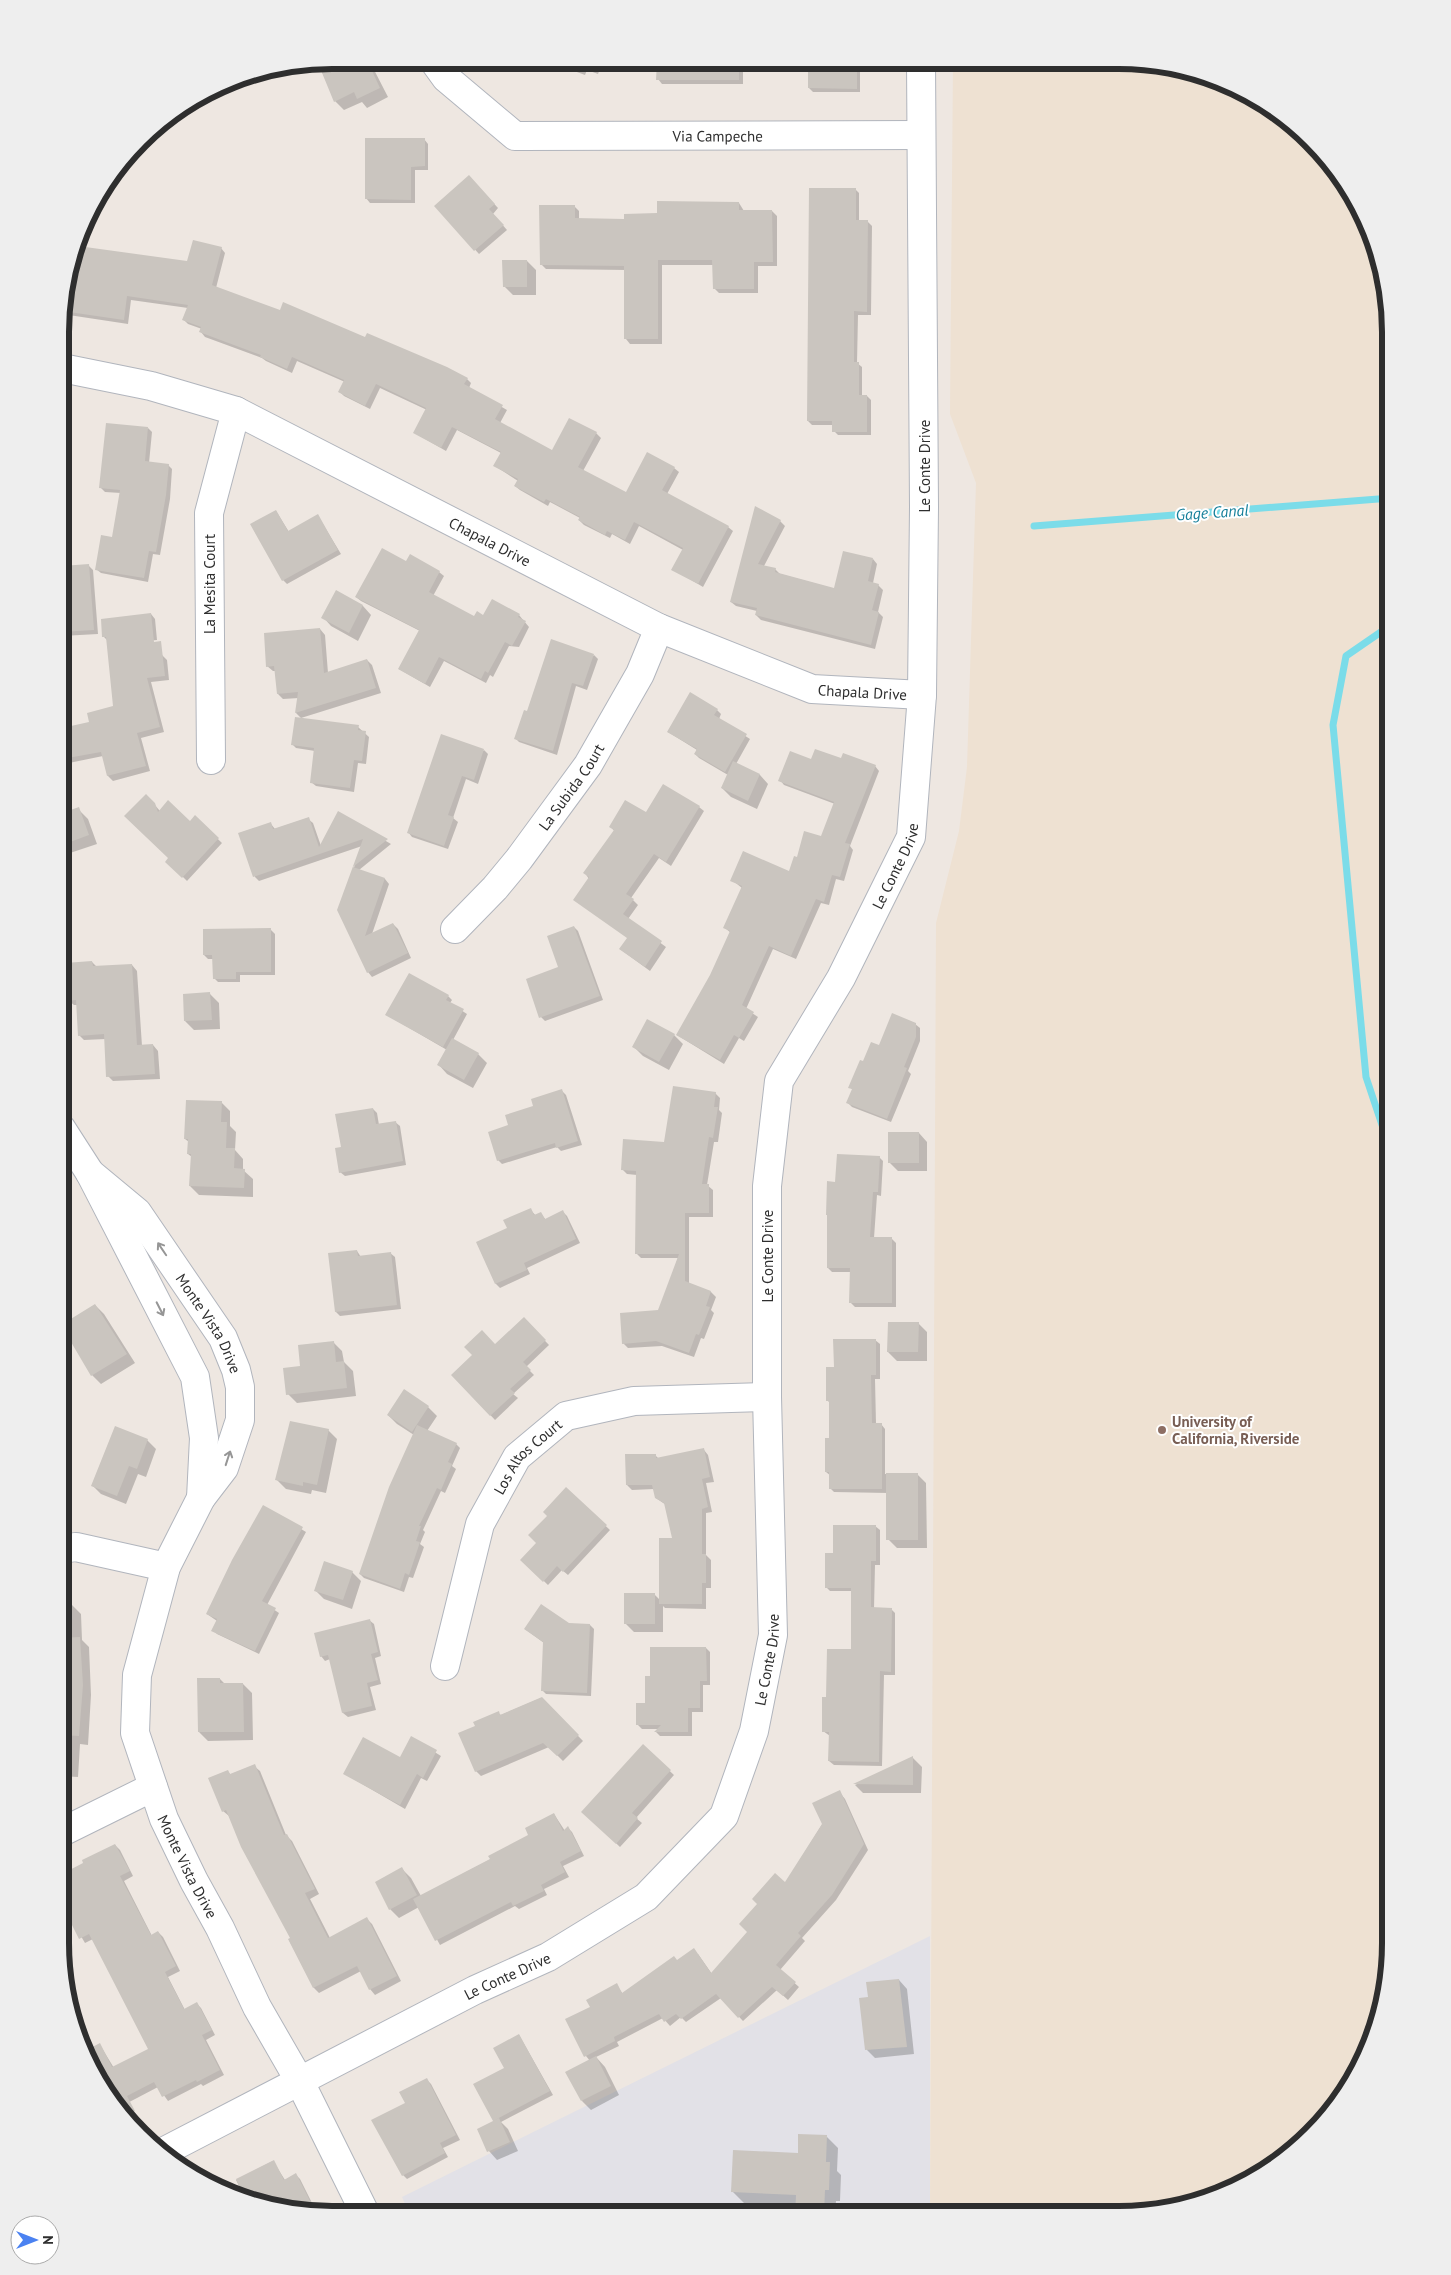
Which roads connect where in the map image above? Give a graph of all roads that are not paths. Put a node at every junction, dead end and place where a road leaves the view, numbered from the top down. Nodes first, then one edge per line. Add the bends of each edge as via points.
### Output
1 (440, 69) edge
2 (921, 69) edge
3 (921, 135) junction
4 (69, 369) edge
5 (236, 411) junction
6 (659, 628) junction
7 (922, 695) junction
8 (211, 760) dead end
9 (455, 929) dead end
10 (69, 1140) edge
11 (90, 1173) junction
12 (767, 1397) junction
13 (201, 1498) junction
14 (69, 1548) edge
15 (166, 1567) junction
16 (445, 1666) dead end
17 (153, 1787) junction
18 (69, 1829) edge
19 (299, 2080) junction
20 (168, 2149) edge
21 (362, 2206) edge

1 - 3 street, Via Campeche via 515,136
2 - 3 street, Le Conte Drive
3 - 7 street, Le Conte Drive
4 - 5 street, Chapala Drive via 151,386
5 - 6 street, Chapala Drive
5 - 8 street, La Mesita Court via 209,513
6 - 7 street, Chapala Drive via 812,690
6 - 9 street, La Subida Court via 640,674 588,765 513,866
7 - 12 street, Le Conte Drive via 911,837 841,978 778,1081 766,1186
10 - 11 street, Monte Vista Drive
11 -> 13 street, Monte Vista Drive via 195,1377 204,1438
13 -> 11 street, Monte Vista Drive via 224,1468 240,1420 240,1387 236,1370 223,1338 137,1212
12 - 16 street, Los Altos Court via 634,1401 566,1416 517,1456 480,1524
12 - 19 street, Le Conte Drive via 773,1635 754,1731 724,1816 638,1902 548,1957 475,1990
13 - 15 street, Monte Vista Drive
14 - 15 street
15 - 17 street, Monte Vista Drive via 137,1674 135,1733
17 - 18 street
17 - 19 street, Monte Vista Drive via 164,1819 194,1881 257,2007
19 - 20 street, Le Conte Drive
19 - 21 street, Monte Vista Drive

